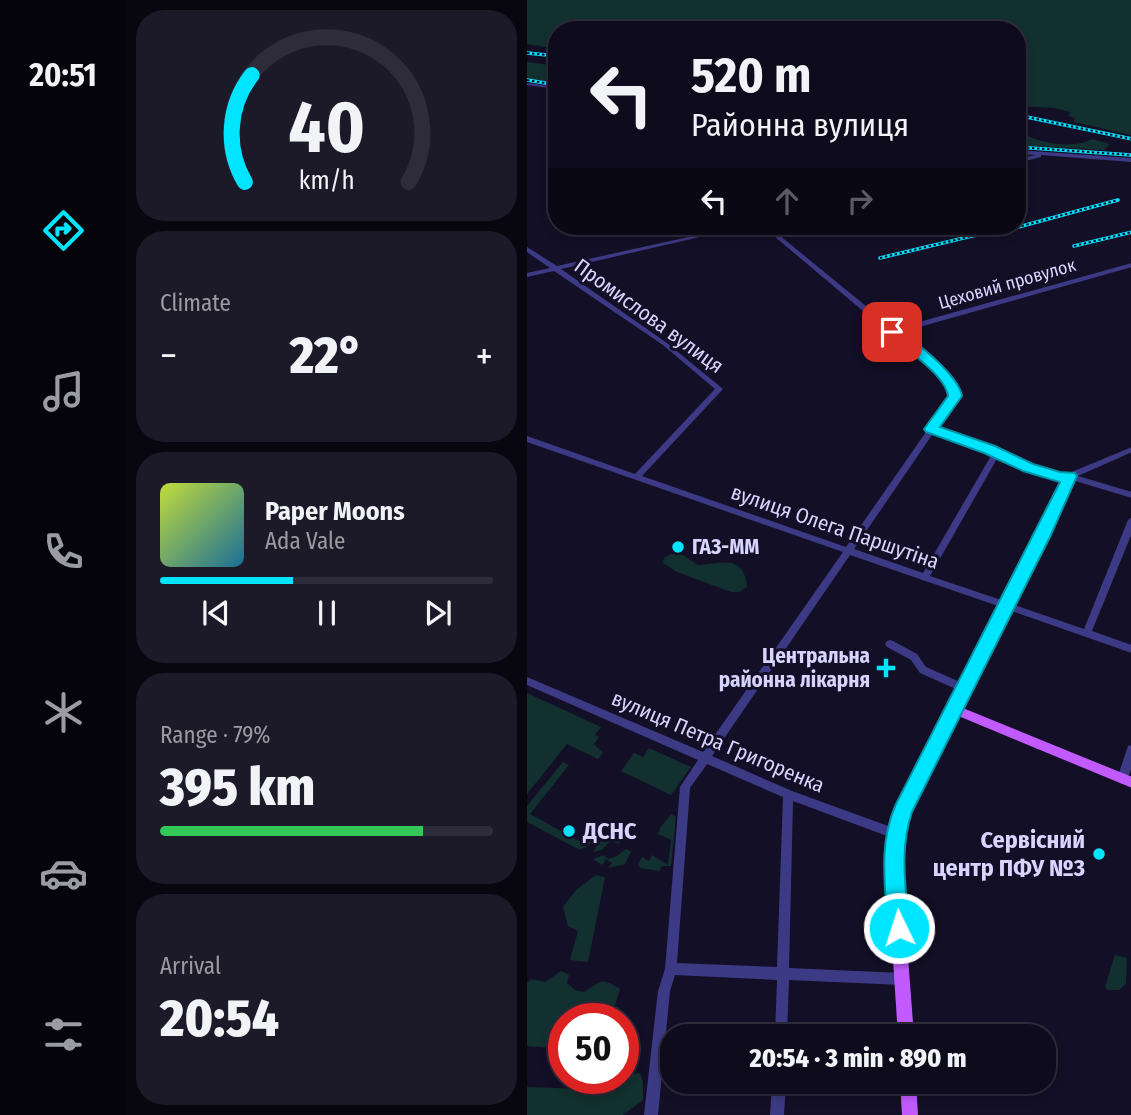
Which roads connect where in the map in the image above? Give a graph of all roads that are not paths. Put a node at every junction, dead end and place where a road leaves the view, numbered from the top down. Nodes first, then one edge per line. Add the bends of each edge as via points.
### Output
1 (527, 84) edge
2 (548, 87) edge
3 (1026, 153) edge
4 (1046, 155) junction
5 (1026, 160) edge
6 (1131, 160) edge
7 (705, 235) edge
8 (776, 235) edge
9 (527, 249) edge
10 (1130, 267) edge
11 (554, 269) junction
12 (527, 275) edge
13 (892, 332) junction
14 (931, 429) junction
15 (527, 439) edge
16 (1131, 449) edge
17 (996, 453) junction
18 (1070, 476) junction
19 (637, 477) junction
20 (1131, 495) edge
21 (1131, 520) edge
22 (849, 551) junction
23 (925, 577) junction
24 (1007, 606) junction
25 (1087, 633) junction
26 (890, 644) dead end
27 (1131, 649) edge
28 (527, 681) edge
29 (964, 688) junction
30 (953, 709) junction
31 (1131, 749) edge
32 (705, 758) junction
33 (1127, 781) edge
34 (788, 794) junction
35 (895, 834) junction
36 (671, 969) junction
37 (783, 973) junction
38 (902, 979) junction
39 (781, 1024) edge
40 (905, 1024) edge
41 (778, 1094) edge
42 (909, 1094) edge
43 (651, 1115) edge
44 (777, 1115) edge
45 (910, 1115) edge

1 - 2 street
3 - 4 street
4 - 5 street
4 - 6 street
7 - 11 street
8 - 13 street
9 - 11 street, Промислова вулиця
10 - 13 street, Цеховий провулок
11 - 12 street
11 - 19 street, Промислова вулиця via 673,350 719,389
13 - 14 street via 954,387 955,396
14 - 17 street
14 - 22 street
15 - 19 street, вулиця Олега Паршутіна
16 - 18 street
17 - 18 street via 1059,477
17 - 23 street
18 - 20 street
18 - 24 street
19 - 22 street, вулиця Олега Паршутіна
21 - 25 street
22 - 23 street, вулиця Олега Паршутіна
22 - 32 street
23 - 24 street, вулиця Олега Паршутіна
24 - 25 street, вулиця Олега Паршутіна
24 - 29 street
25 - 27 street, вулиця Олега Паршутіна
26 - 29 street via 914,657 923,670
28 - 32 street, вулиця Петра Григоренка
29 - 30 street
30 - 33 main road
30 - 35 main road
31 - 33 street
32 - 34 street, вулиця Петра Григоренка
32 - 36 street via 685,787
34 - 35 street, вулиця Петра Григоренка
34 - 37 street
35 - 38 main road
36 - 37 street
36 - 43 street via 663,991
37 - 38 street
37 - 39 street
38 - 40 main road
41 - 44 street
42 - 45 main road

